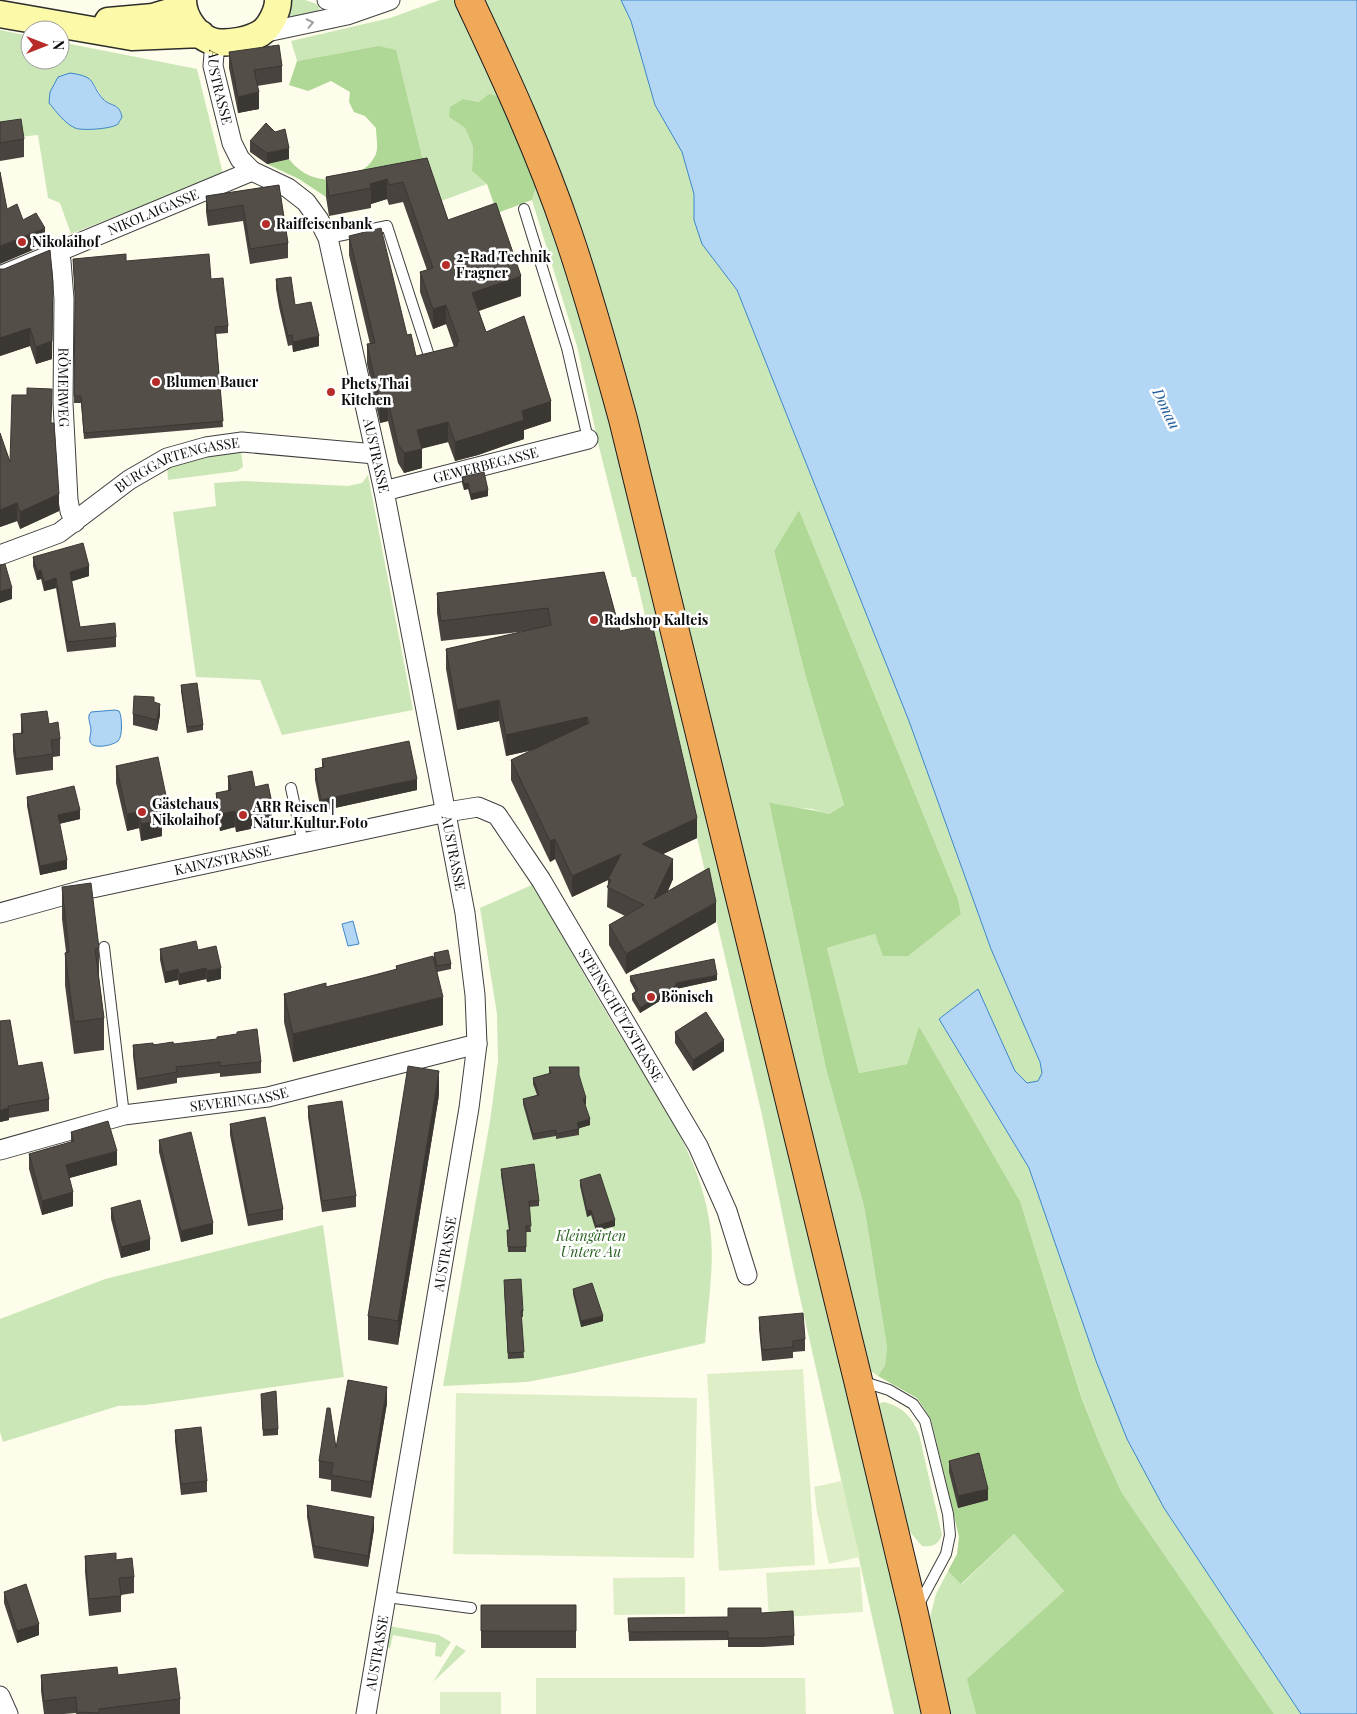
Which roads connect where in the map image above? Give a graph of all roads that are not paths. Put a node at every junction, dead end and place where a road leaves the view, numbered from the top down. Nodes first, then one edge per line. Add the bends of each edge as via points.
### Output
1 (278, 0) edge
2 (327, 0) edge
3 (373, 0) edge
4 (390, 0) edge
5 (469, 0) edge
6 (183, 4) edge
7 (0, 14) edge
8 (38, 20) edge
9 (70, 25) edge
10 (70, 25) edge
11 (262, 33) junction
12 (208, 38) junction
13 (252, 171) junction
14 (524, 209) dead end
15 (328, 238) junction
16 (58, 253) junction
17 (0, 276) edge
18 (431, 362) edge
19 (588, 439) joint
20 (375, 454) junction
21 (384, 491) junction
22 (75, 522) junction
23 (0, 554) edge
24 (291, 788) dead end
25 (447, 812) junction
26 (303, 843) junction
27 (0, 913) edge
28 (104, 947) dead end
29 (477, 1044) junction
30 (124, 1115) junction
31 (0, 1150) edge
32 (747, 1275) dead end
33 (858, 1380) junction
34 (387, 1597) junction
35 (471, 1608) dead end
36 (914, 1614) junction
37 (0, 1696) edge
38 (8, 1714) edge
39 (366, 1714) edge
40 (936, 1714) edge

1 - 11 main road via 272,19
2 - 3 street
11 -> 4 street via 347,14
5 - 33 highway via 534,146 568,233 599,331 626,429
6 - 9 main road via 153,17
6 - 12 main road via 189,23
7 - 8 main road
10 - 12 main road via 132,36
11 - 12 main road via 239,40
12 - 13 street, AUSTRASSE via 232,143 240,159
13 - 15 street, AUSTRASSE via 288,188 306,202
13 - 16 street, NIKOLAIGASSE
14 - 19 lane via 567,348
15 - 18 lane via 387,226
15 - 20 street, AUSTRASSE
16 - 17 street, NIKOLAIGASSE
16 - 22 street, RÖMERWEG via 64,299 63,403 68,500
19 - 21 street, GEWERBEGASSE
20 - 21 street, AUSTRASSE
20 - 22 street, BURGGARTENGASSE via 242,442 206,447 167,458 129,480
21 - 25 street, AUSTRASSE
22 - 23 street, BURGGARTENGASSE via 58,533
24 - 26 lane
25 - 26 street, KAINZSTRASSE
25 - 29 street, AUSTRASSE via 470,943
25 - 32 street, STEINSCHÜTZSTRASSE via 478,807 497,815 541,880 698,1146 727,1211
26 - 27 street, KAINZSTRASSE via 82,890
28 - 30 lane
29 - 30 street, SEVERINGASSE via 268,1097
29 - 34 street, AUSTRASSE via 470,1108
30 - 31 street, SEVERINGASSE
33 - 36 highway
33 - 36 lane via 889,1390 914,1404 925,1421 948,1514 950,1535 946,1554
34 - 35 lane
34 - 39 street, AUSTRASSE
36 - 40 highway
37 - 38 street

